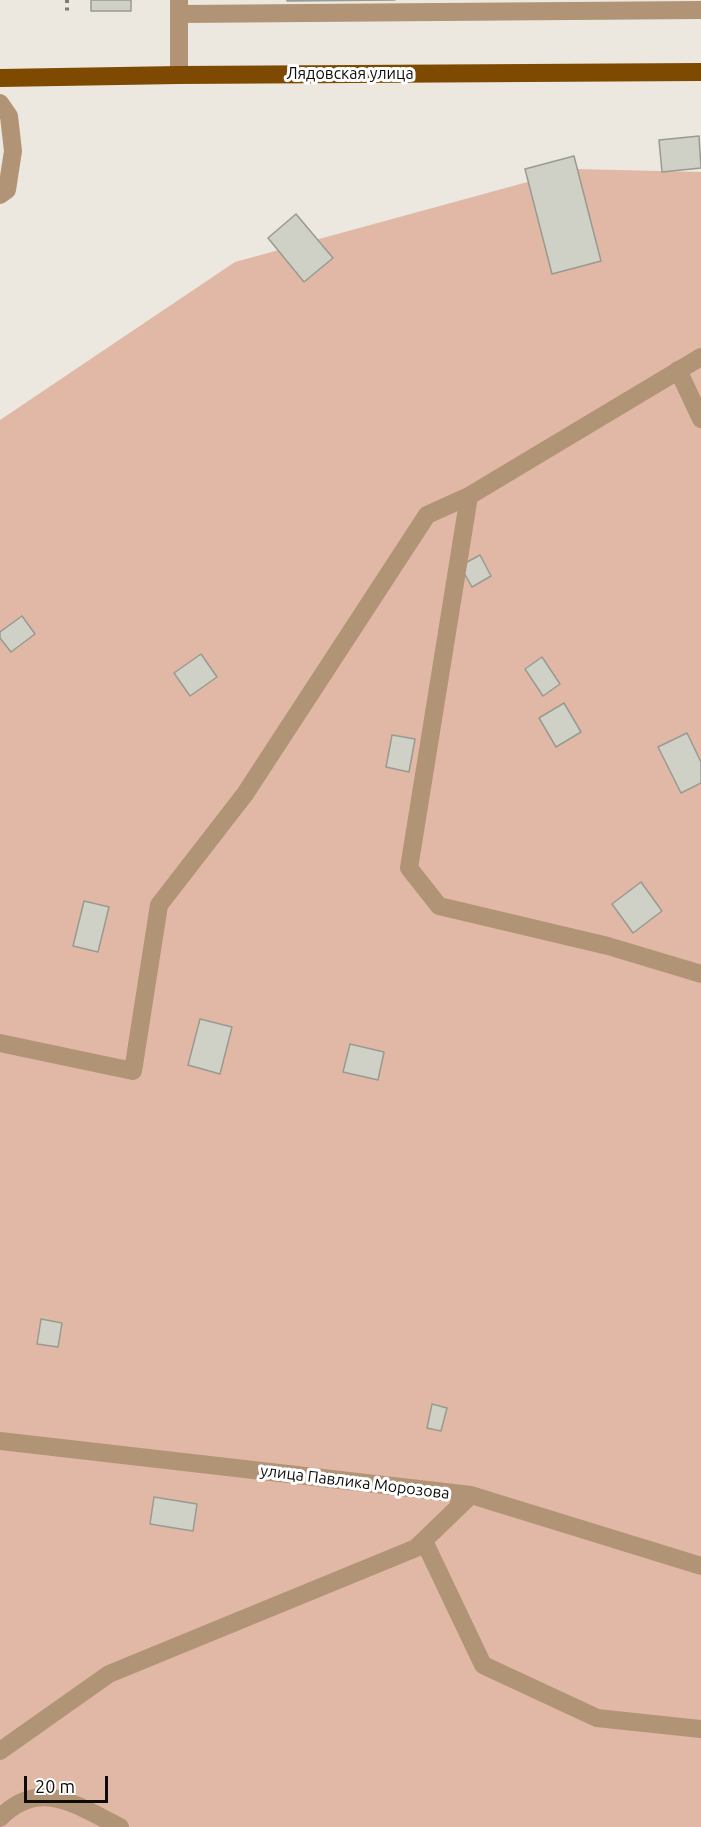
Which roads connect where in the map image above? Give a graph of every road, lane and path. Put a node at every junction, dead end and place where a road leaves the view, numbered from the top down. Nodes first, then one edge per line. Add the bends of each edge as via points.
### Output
1 (67, 0) edge
2 (179, 7) edge
3 (701, 10) edge
4 (67, 13) dead end
5 (179, 75) junction
6 (700, 75) edge
7 (0, 78) edge
8 (0, 103) edge
9 (0, 195) edge
10 (701, 357) edge
11 (678, 370) junction
12 (701, 419) edge
13 (469, 496) junction
14 (701, 974) edge
15 (0, 1044) edge
16 (0, 1441) edge
17 (471, 1496) junction
18 (424, 1541) junction
19 (701, 1566) edge
20 (701, 1729) edge
21 (0, 1751) edge
22 (0, 1818) edge
23 (120, 1827) edge

1 - 4 path
2 - 3 street
2 - 5 street
5 - 6 main road, Лядовская улица
5 - 7 main road, Лядовская улица
8 - 9 street via 9,116 13,151 7,190
10 - 11 street
11 - 12 street
11 - 13 street
13 - 14 street via 409,868 439,906 608,946
13 - 15 street via 427,515 245,794 159,905 133,1071
16 - 17 street, улица Павлика Морозова
17 - 18 street
17 - 19 street, улица Павлика Морозова
18 - 20 street via 483,1665 597,1718
18 - 21 street via 416,1548 109,1674
22 - 23 street via 22,1801 46,1796 70,1802

